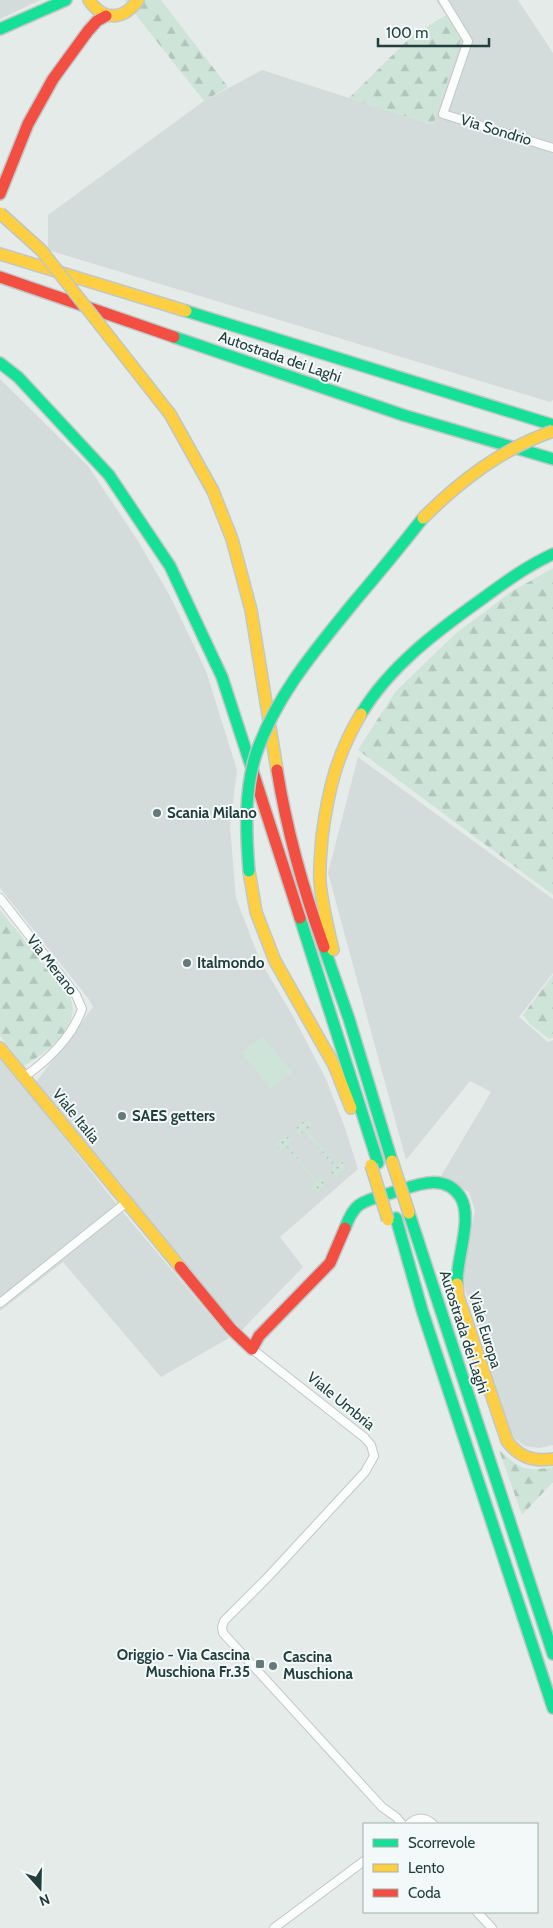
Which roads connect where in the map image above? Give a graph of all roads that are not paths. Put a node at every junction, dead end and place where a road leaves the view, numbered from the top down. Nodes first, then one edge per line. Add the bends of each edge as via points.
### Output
1 (66, 0) edge
2 (138, 0) edge
3 (443, 0) edge
4 (90, 2) edge
5 (106, 16) junction
6 (0, 29) edge
7 (88, 30) junction
8 (553, 148) edge
9 (0, 194) edge
10 (0, 213) edge
11 (0, 254) edge
12 (0, 278) edge
13 (0, 363) edge
14 (553, 425) edge
15 (553, 431) edge
16 (553, 459) edge
17 (553, 554) edge
18 (0, 898) edge
19 (349, 1019) junction
20 (0, 1048) edge
21 (24, 1077) junction
22 (374, 1164) junction
23 (127, 1203) junction
24 (0, 1303) edge
25 (252, 1349) junction
26 (553, 1459) edge
27 (553, 1654) edge
28 (553, 1708) edge
29 (396, 1818) junction
30 (411, 1822) edge
31 (401, 1823) edge
32 (430, 1823) edge
33 (363, 1862) edge
34 (479, 1913) edge
35 (274, 1928) edge
36 (492, 1928) edge

1 - 6 main road
2 - 5 main road via 126,14
3 - 8 street, Via Sondrio via 468,41 443,114
4 - 5 main road
4 - 7 main road
5 - 7 main road
7 - 9 main road via 53,79 28,124
10 - 19 main road, bridge via 41,250 170,414 213,491 232,539 250,610 292,847
11 - 14 main road, Autostrada dei Laghi
12 - 16 main road, Autostrada dei Laghi via 403,415
13 - 22 main road via 18,377 109,475 170,566 222,677 296,904
15 - 22 main road, bridge via 493,458 463,480 423,518 297,674 273,714 256,756 246,811 249,871 256,912 275,961 334,1065
17 - 19 main road via 500,586 418,647 371,697 341,752 332,774 323,818 320,882
18 - 21 street, Via Merano via 76,995 82,1009 78,1020 51,1056
19 - 27 main road, Autostrada dei Laghi, bridge
20 - 21 main road, Viale Italia
21 - 23 main road, Viale Italia
22 - 28 main road
23 - 24 street
23 - 25 main road, Viale Umbria via 231,1329
25 - 26 main road, Viale Europa via 259,1336 330,1263 350,1216 358,1206 420,1183 439,1181 450,1185 463,1200 466,1211 458,1296 503,1434 516,1452 537,1461
25 - 29 street, Viale Umbria via 365,1438 374,1456 365,1472 229,1615 224,1621 223,1633 382,1807
29 - 30 street
29 - 31 street
30 - 32 street via 423,1819
33 - 35 street
34 - 36 street

